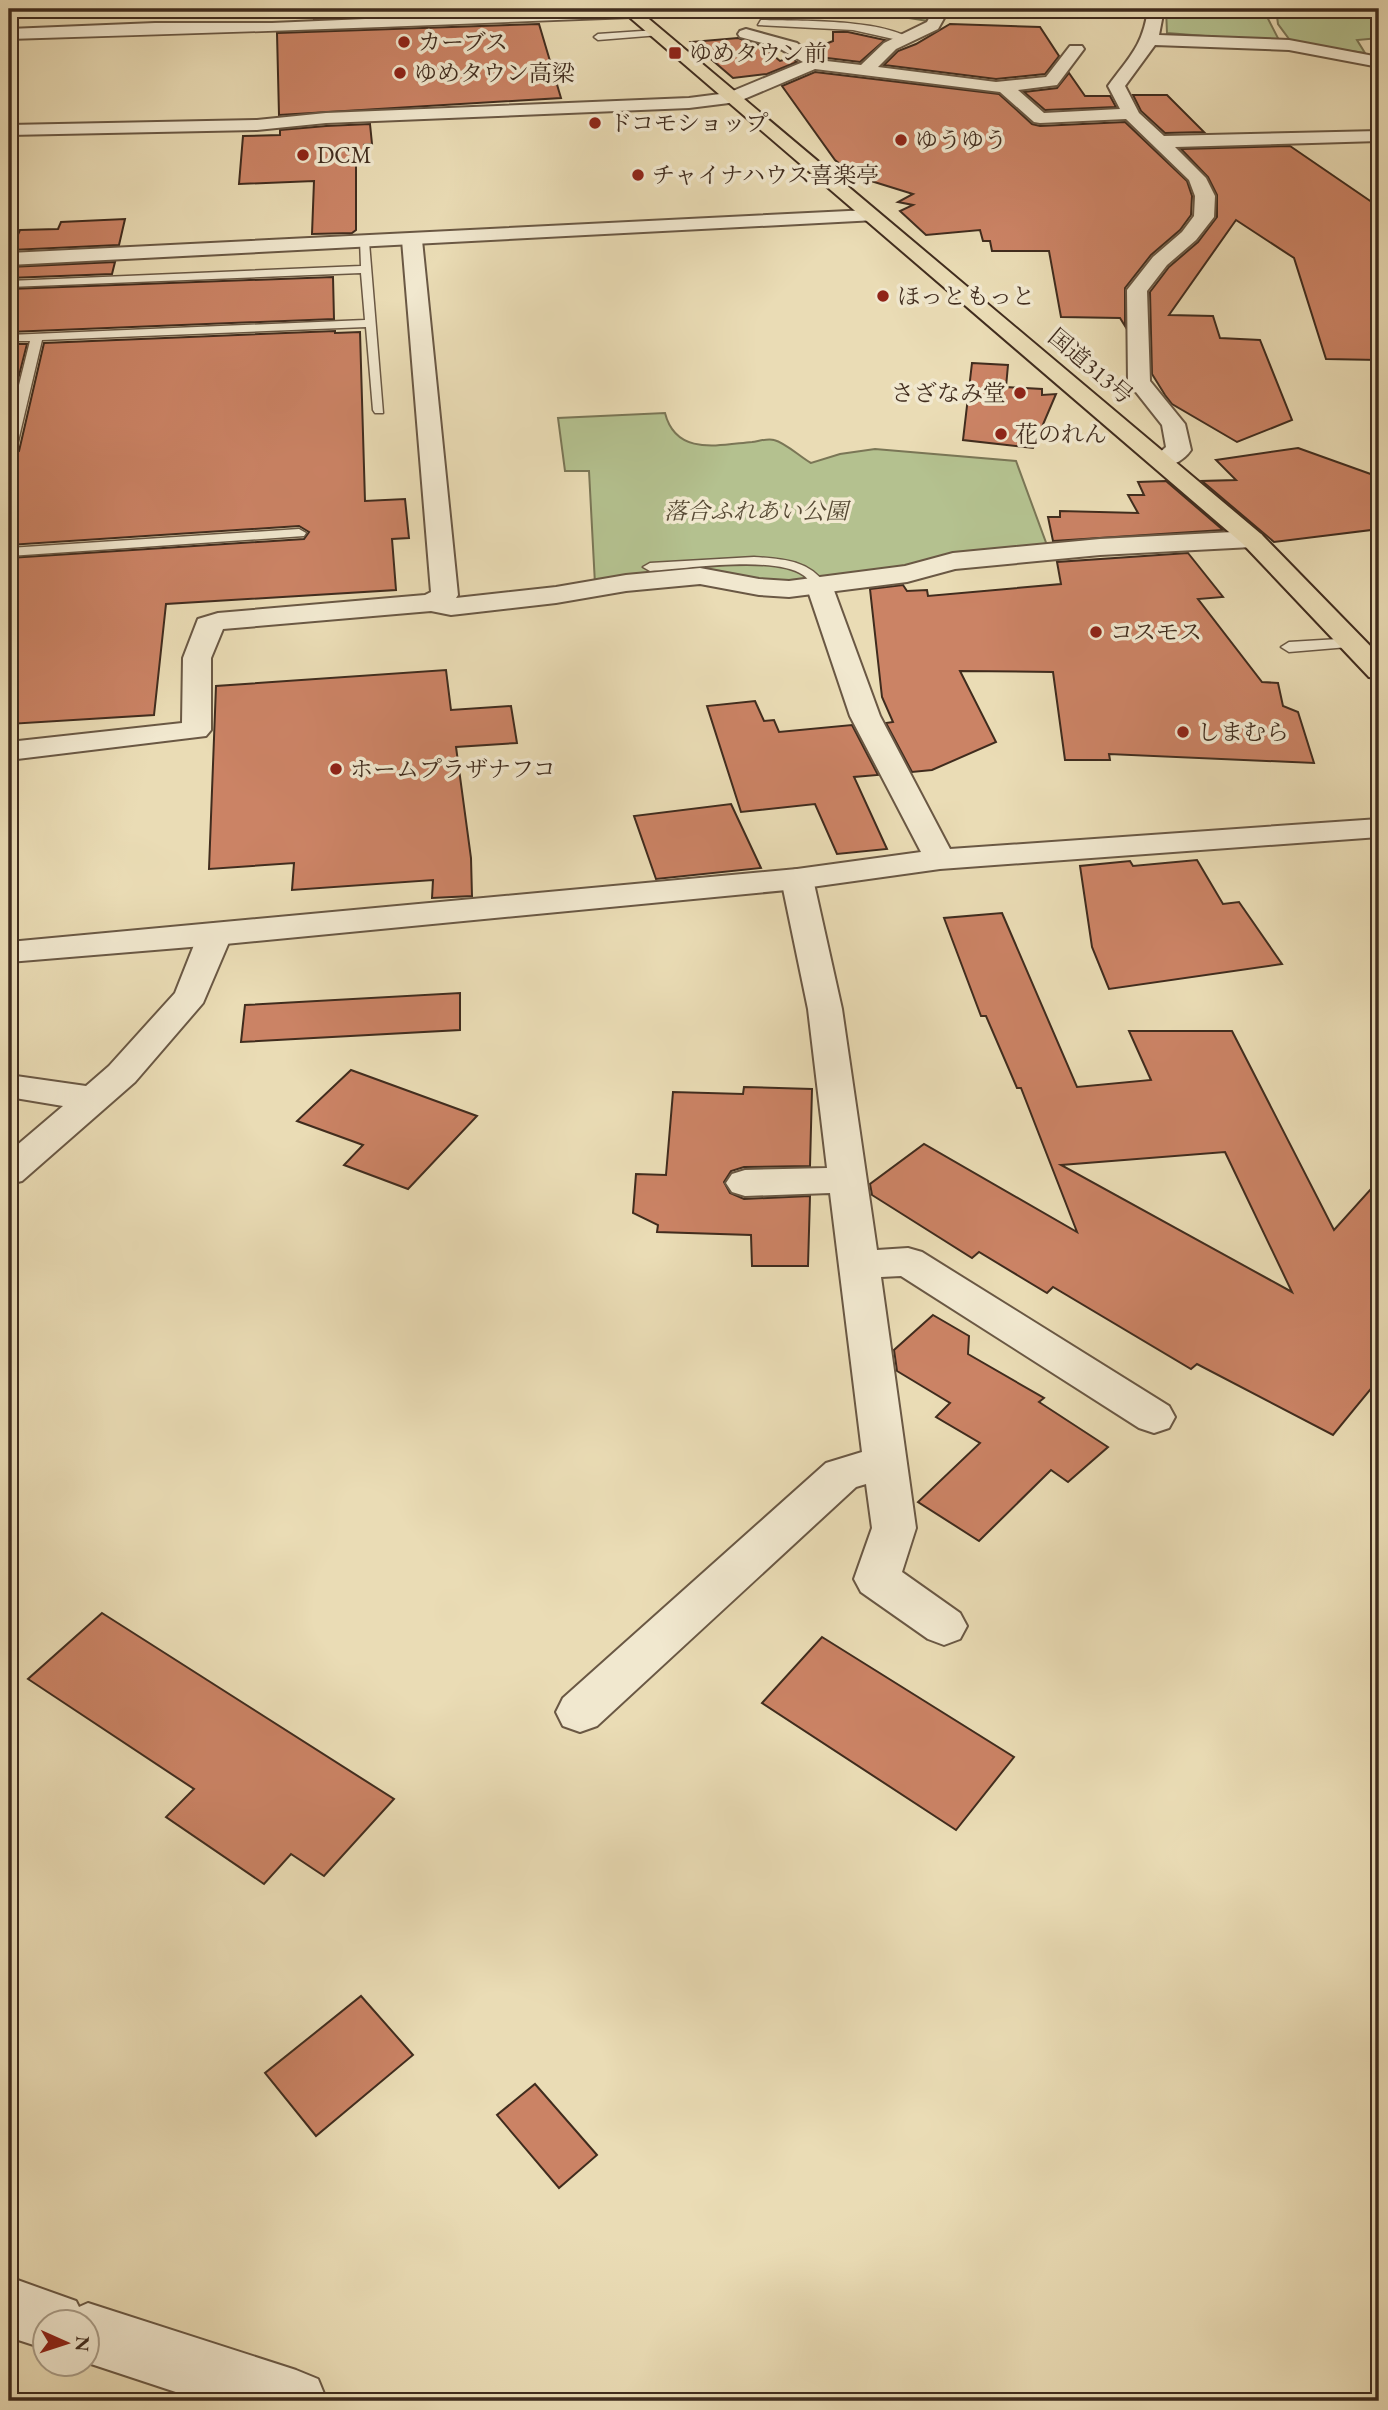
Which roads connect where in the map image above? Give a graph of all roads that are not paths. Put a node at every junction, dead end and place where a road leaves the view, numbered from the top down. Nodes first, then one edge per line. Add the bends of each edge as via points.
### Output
1 (116, 9) edge
2 (243, 9) edge
3 (1156, 9) edge
4 (629, 10) edge
5 (940, 12) dead end
6 (761, 23) dead end
7 (241, 28) junction
8 (109, 30) junction
9 (657, 33) junction
10 (9, 34) edge
11 (746, 34) dead end
12 (598, 37) dead end
13 (907, 39) junction
14 (1151, 40) junction
15 (1076, 49) dead end
16 (1359, 59) junction
17 (1379, 62) edge
18 (813, 64) junction
19 (866, 70) junction
20 (1372, 80) dead end
21 (1004, 87) junction
22 (731, 98) junction
23 (1131, 114) junction
24 (9, 130) edge
25 (1379, 136) edge
26 (1159, 142) junction
27 (869, 216) junction
28 (412, 240) junction
29 (364, 242) junction
30 (9, 259) edge
31 (366, 269) junction
32 (9, 284) edge
33 (371, 323) junction
34 (37, 337) junction
35 (9, 338) edge
36 (379, 410) dead end
37 (12, 424) edge
38 (9, 450) edge
39 (1163, 460) junction
40 (299, 533) dead end
41 (1252, 538) junction
42 (9, 552) edge
43 (650, 567) dead end
44 (819, 585) junction
45 (431, 603) junction
46 (1355, 643) junction
47 (1289, 647) dead end
48 (1379, 671) edge
49 (9, 751) edge
50 (1379, 828) edge
51 (940, 859) junction
52 (797, 879) junction
53 (215, 935) junction
54 (9, 952) edge
55 (9, 1086) edge
56 (93, 1099) junction
57 (9, 1172) edge
58 (848, 1180) junction
59 (745, 1183) dead end
60 (859, 1265) junction
61 (1154, 1417) dead end
62 (885, 1461) junction
63 (944, 1626) dead end
64 (580, 1712) dead end
65 (9, 2307) edge
66 (32, 2314) edge
67 (102, 2338) edge
68 (296, 2401) edge

1 - 8 street
2 - 7 street
3 - 14 street
4 - 7 street
4 - 9 highway, 国道313号
5 - 13 street via 938,20 921,34
6 - 13 lane via 838,25
7 - 8 street
8 - 10 street
9 - 12 lane
9 - 22 highway, 国道313号
11 - 18 street via 792,46
13 - 19 street via 892,44
14 - 16 street via 1289,45
14 - 23 street via 1116,86
15 - 21 street via 1051,81
16 - 17 street
16 - 20 street
18 - 19 street
18 - 22 street
19 - 21 street
21 - 23 street via 1041,118
22 - 24 street via 257,125
22 - 27 highway, 国道313号
23 - 26 street
25 - 26 street
26 - 39 street via 1197,178 1205,195 1204,217 1137,290 1139,382 1173,424 1179,450
27 - 28 street
27 - 39 highway, 国道313号
28 - 29 street
28 - 45 street via 446,595
29 - 30 street
29 - 31 lane
31 - 32 lane
31 - 33 lane
33 - 34 lane
33 - 36 lane
34 - 35 lane
34 - 37 lane
37 - 38 lane
39 - 41 highway, 国道313号
40 - 42 lane
41 - 44 street via 953,561 907,574
41 - 46 highway, 国道313号
43 - 44 lane via 784,564 809,573
44 - 45 street via 760,587 700,576 451,607
44 - 51 street via 865,716
45 - 49 street via 218,621 208,625 197,658 196,730
46 - 47 lane
46 - 48 highway, 国道313号
50 - 51 street
51 - 52 street
52 - 53 street
52 - 58 street via 825,1009
53 - 54 street
53 - 56 street via 191,996 122,1074
55 - 56 street
56 - 57 street
58 - 59 street
58 - 60 street
60 - 61 street via 908,1262
60 - 62 street
62 - 63 street via 894,1528 877,1579
62 - 64 street via 841,1475
65 - 66 street
67 - 68 street

